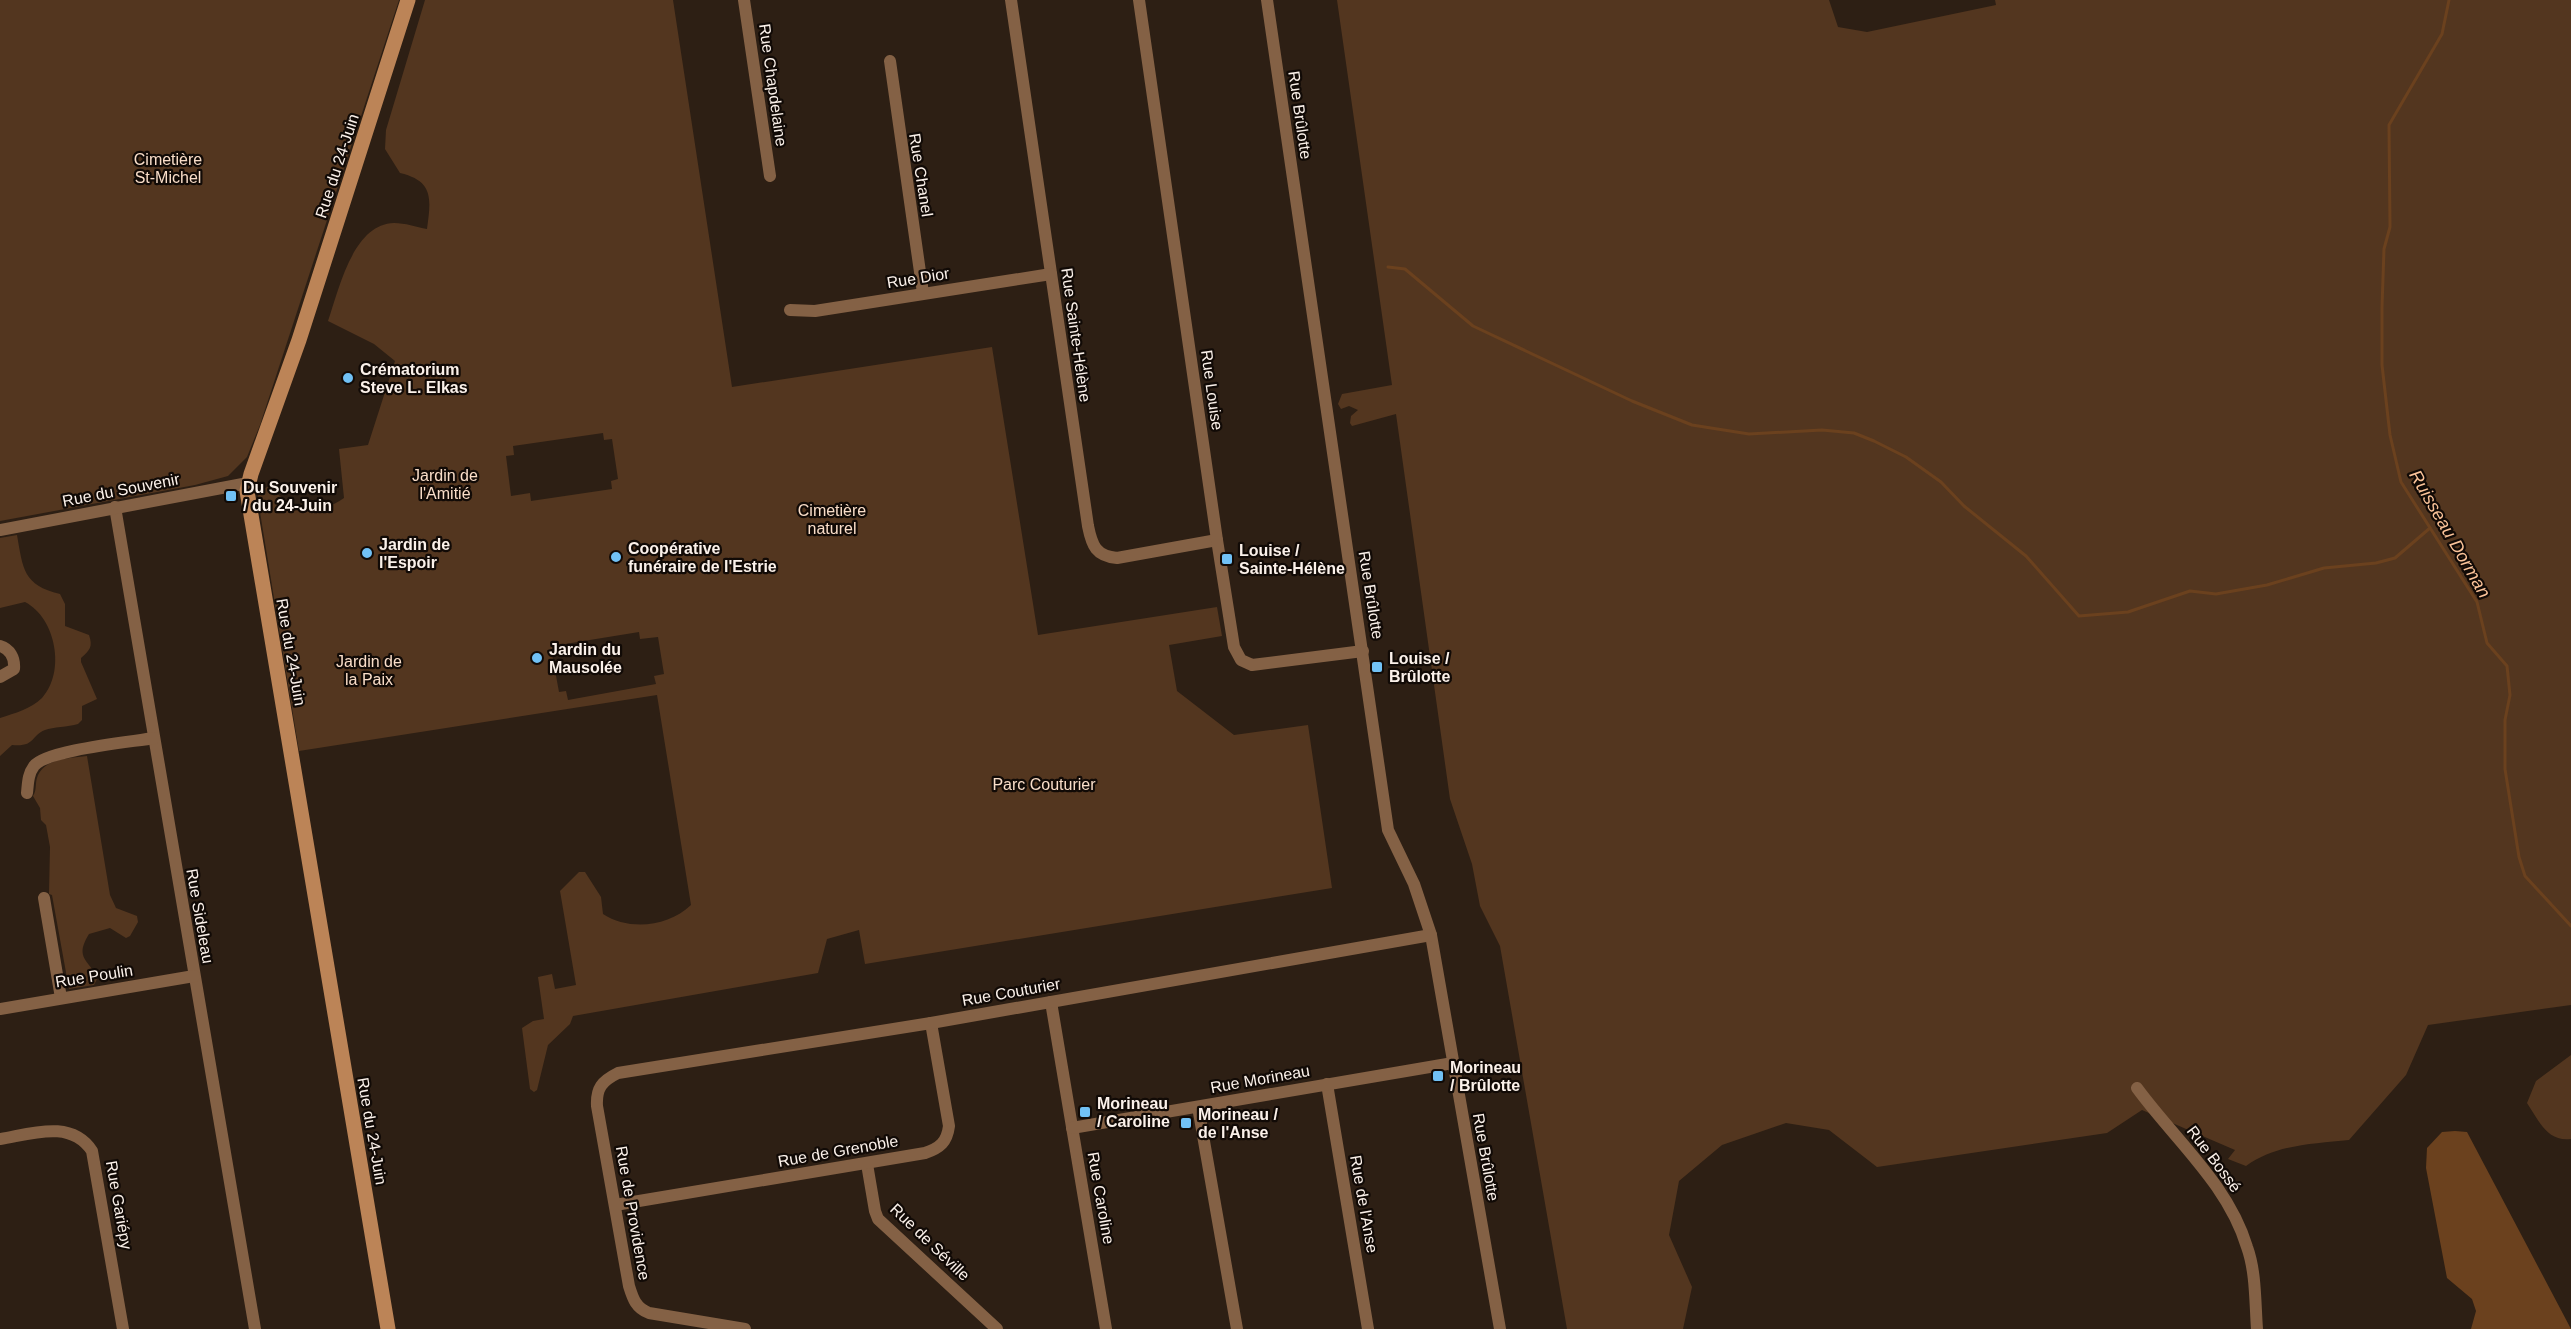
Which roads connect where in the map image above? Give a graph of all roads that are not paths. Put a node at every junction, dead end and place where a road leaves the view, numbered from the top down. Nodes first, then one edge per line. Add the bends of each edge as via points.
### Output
1 (408, 0) edge
2 (744, 0) edge
3 (1011, 0) edge
4 (1139, 0) edge
5 (1267, 0) edge
6 (890, 61) dead end
7 (770, 176) dead end
8 (1051, 274) junction
9 (923, 293) junction
10 (790, 310) dead end
11 (248, 483) junction
12 (115, 507) junction
13 (0, 530) edge
14 (1217, 540) junction
15 (0, 646) edge
16 (1363, 651) junction
17 (0, 677) edge
18 (154, 738) junction
19 (27, 793) dead end
20 (44, 898) dead end
21 (1431, 935) junction
22 (194, 976) junction
23 (61, 998) junction
24 (1051, 1002) junction
25 (0, 1009) edge
26 (931, 1023) junction
27 (1453, 1063) junction
28 (1327, 1084) junction
29 (600, 1086) joint
30 (2138, 1088) dead end
31 (1198, 1107) junction
32 (1072, 1128) junction
33 (0, 1139) edge
34 (867, 1164) junction
35 (615, 1205) junction
36 (123, 1329) edge
37 (255, 1329) edge
38 (388, 1329) edge
39 (745, 1329) edge
40 (997, 1329) edge
41 (1106, 1329) edge
42 (1237, 1329) edge
43 (1368, 1329) edge
44 (1500, 1329) edge
45 (2258, 1329) edge

1 - 11 street, Rue du 24-Juin via 299,340
2 - 7 street, Rue Chapdelaine
3 - 8 street, Rue Sainte-Hélène
4 - 14 street, Rue Louise
5 - 16 street, Rue Brûlotte
6 - 9 street, Rue Chanel
8 - 9 street, Rue Dior
8 - 14 street, Rue Sainte-Hélène via 1093,546 1106,557 1117,558
9 - 10 street, Rue Dior via 815,310
11 - 12 street, Rue du Souvenir
11 - 38 street, Rue du 24-Juin via 247,501
12 - 13 street, Rue du Souvenir
12 - 18 street, Rue Sideleau
14 - 16 street, Rue Louise via 1232,639 1240,660 1252,665
15 - 17 street via 7,649 14,669
16 - 21 street, Rue Brûlotte via 1388,830 1417,892
18 - 19 street via 42,759 29,775
18 - 22 street, Rue Sideleau
20 - 23 street
21 - 24 street, Rue Couturier
21 - 27 street, Rue Brûlotte
22 - 23 street, Rue Poulin
22 - 37 street, Rue Sideleau
23 - 25 street, Rue Poulin
24 - 26 street, Rue Couturier
24 - 32 street, Rue Caroline
26 - 29 street, Rue Couturier via 618,1074
26 - 34 street, Rue de Grenoble via 948,1136 938,1148 925,1153
27 - 28 street, Rue Morineau
27 - 44 street, Rue Brûlotte
28 - 31 street, Rue Morineau
28 - 43 street, Rue de l'Anse
29 - 35 street, Rue de Providence via 597,1106
30 - 45 street, Rue Bossé via 2227,1202 2247,1246
31 - 32 street, Rue Morineau
31 - 42 street
32 - 41 street, Rue Caroline
33 - 36 street, Rue Gariépy via 63,1131 80,1138 92,1151
34 - 35 street, Rue de Grenoble
34 - 40 street, Rue de Séville via 878,1219
35 - 39 street, Rue de Providence via 629,1286 641,1310

